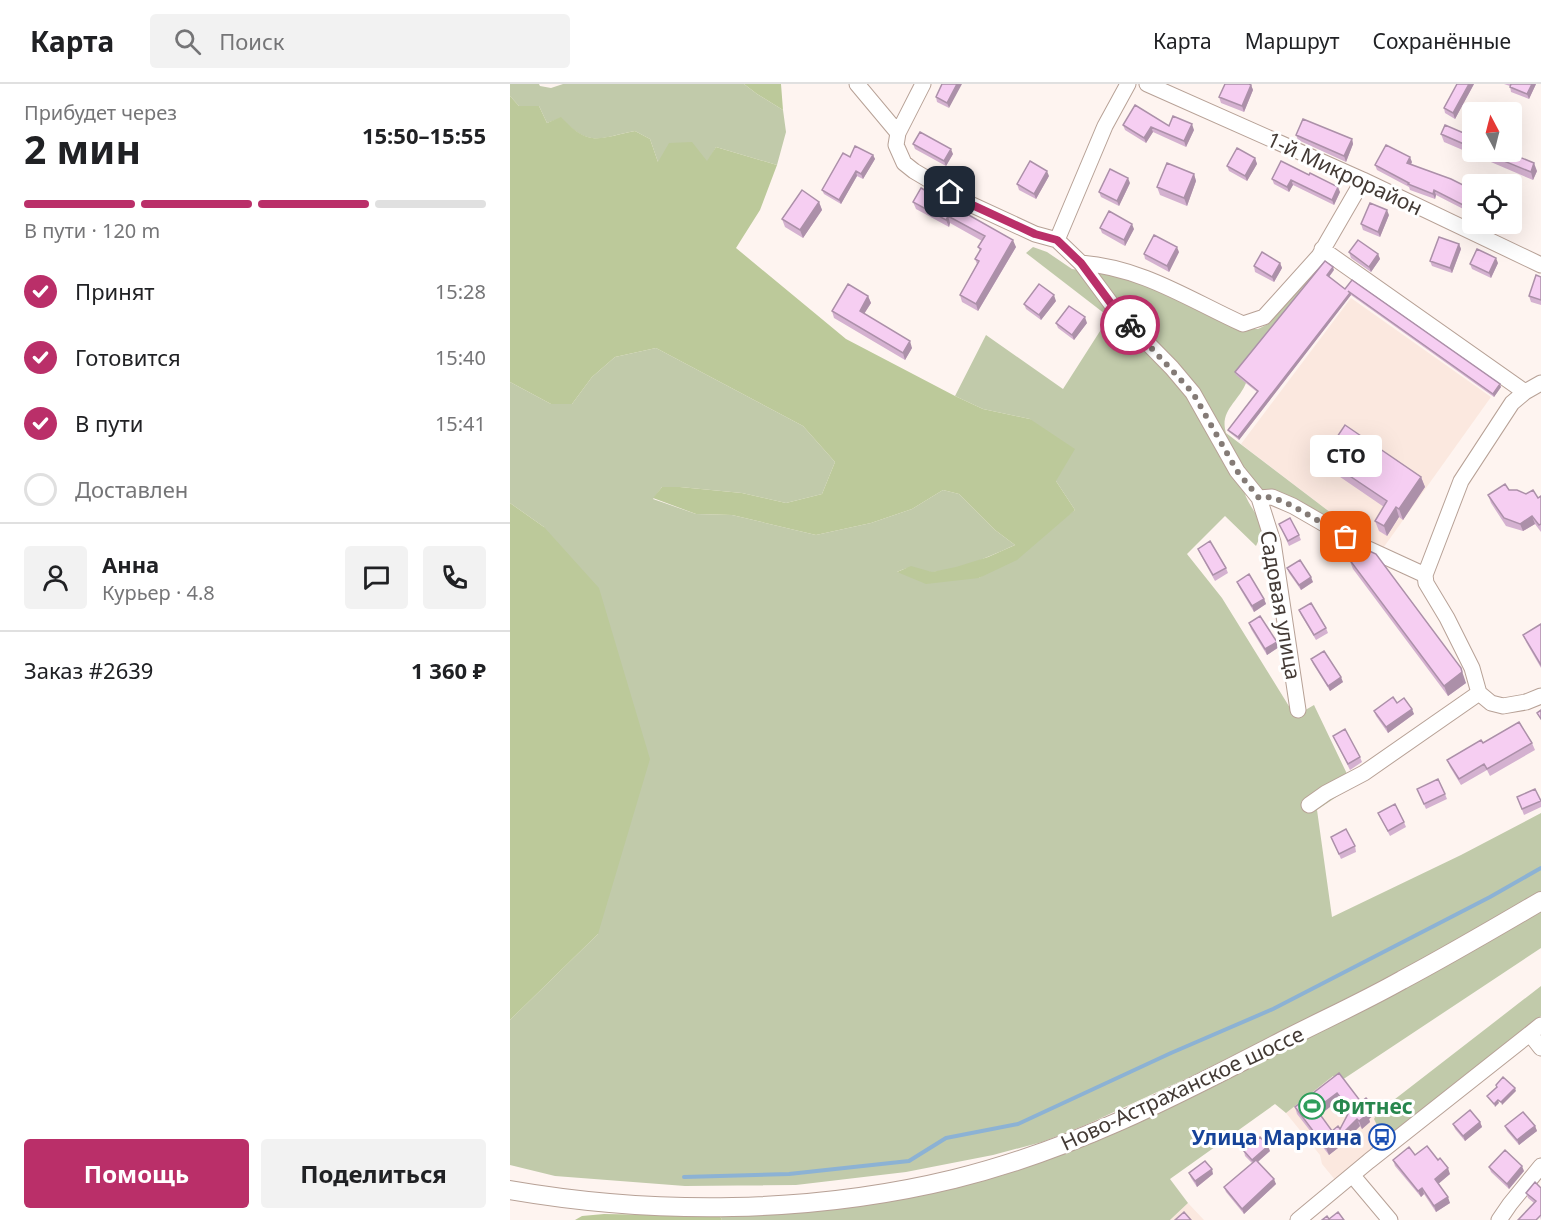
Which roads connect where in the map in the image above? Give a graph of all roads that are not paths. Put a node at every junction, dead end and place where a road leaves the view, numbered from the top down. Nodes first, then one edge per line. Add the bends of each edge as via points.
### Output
1 (857, 84) edge
2 (923, 84) edge
3 (1128, 84) edge
4 (1147, 84) edge
5 (898, 133) junction
6 (1363, 180) junction
7 (1057, 240) junction
8 (1322, 249) junction
9 (1081, 263) junction
10 (1541, 265) edge
11 (1541, 383) edge
12 (1525, 392) junction
13 (1259, 498) junction
14 (1425, 575) junction
15 (1479, 693) junction
16 (1541, 696) edge
17 (1298, 710) dead end
18 (1309, 805) dead end
19 (1541, 901) edge
20 (1535, 1030) edge
21 (1541, 1048) edge
22 (1541, 1166) edge
23 (1353, 1176) junction
24 (510, 1190) edge
25 (1298, 1220) edge
26 (1390, 1220) edge
27 (1499, 1220) edge

1 - 5 street
2 - 5 street
3 - 7 street via 1105,126
4 - 6 street, 1-й Микрорайон
5 - 7 street via 896,145 904,163 914,171 968,203
6 - 8 street
6 - 10 street, 1-й Микрорайон
7 - 9 street, Садовая улица
8 - 9 street via 1264,317 1243,324 1166,285 1118,268
8 - 12 street
9 - 13 street, Садовая улица via 1118,313 1193,393 1237,471
11 - 12 street
12 - 14 street via 1500,418 1461,481
13 - 14 street via 1272,497 1293,506 1364,547
13 - 17 street, Садовая улица via 1273,542
14 - 15 street via 1472,668
15 - 16 street via 1491,703 1503,706
15 - 18 street via 1364,773
19 - 24 main road, Ново-Астраханское шоссе via 1400,982 1198,1085 1096,1133 955,1179 797,1205 693,1207 556,1198
20 - 21 street
20 - 23 street
22 - 27 street
23 - 25 street
23 - 26 street

